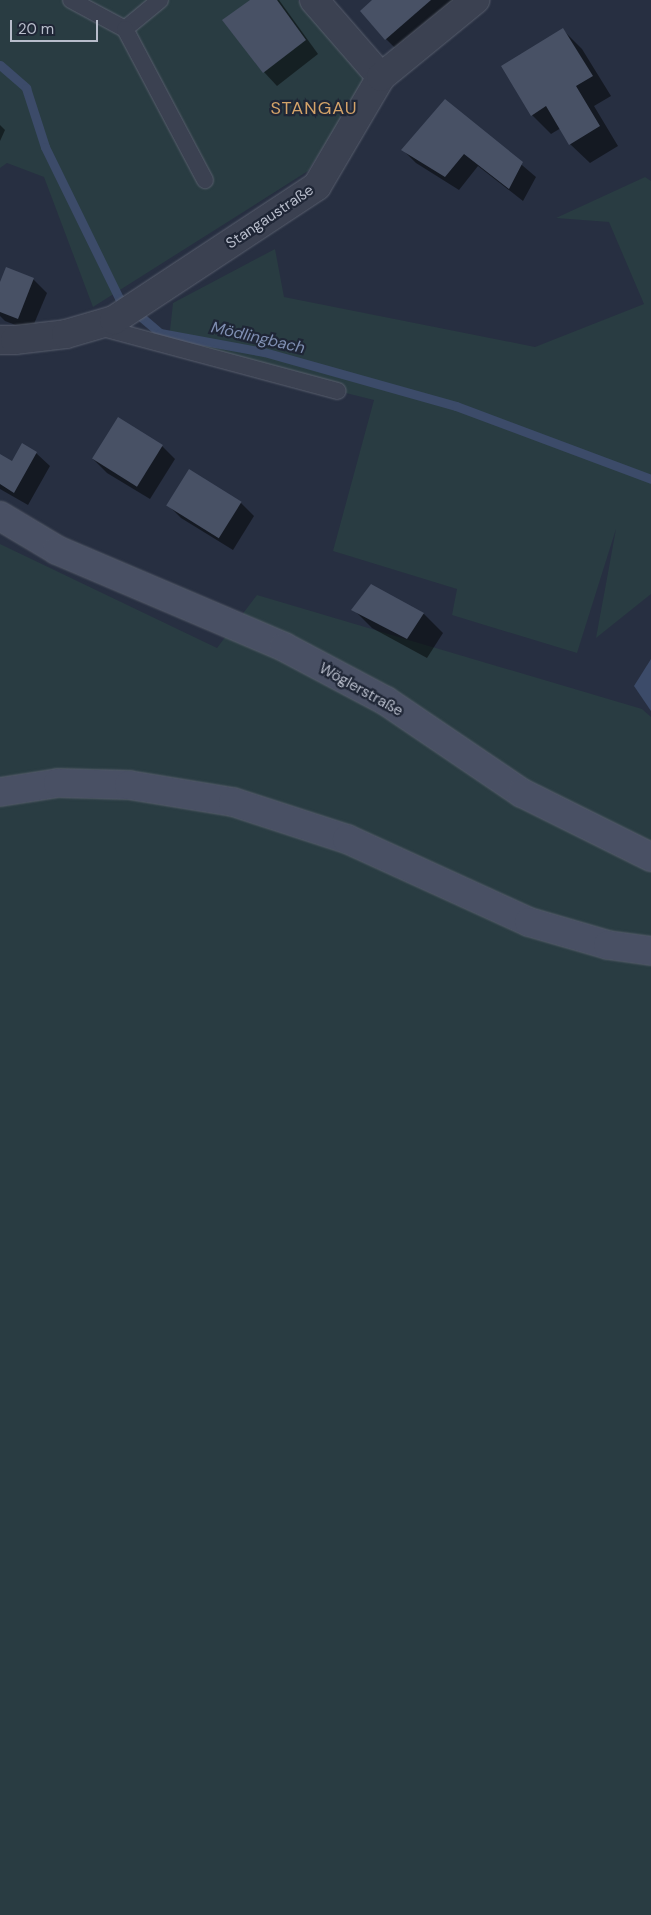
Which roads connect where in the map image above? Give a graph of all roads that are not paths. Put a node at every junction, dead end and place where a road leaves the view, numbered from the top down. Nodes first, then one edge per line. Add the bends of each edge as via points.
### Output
1 (71, 0) edge
2 (160, 0) edge
3 (314, 0) edge
4 (474, 0) edge
5 (125, 30) junction
6 (381, 77) junction
7 (205, 180) dead end
8 (104, 322) junction
9 (0, 340) edge
10 (338, 391) dead end
11 (0, 516) edge
12 (0, 792) edge
13 (651, 856) edge
14 (651, 951) edge

1 - 5 lane
2 - 5 lane
3 - 6 street
4 - 6 street, Stangaustraße
5 - 7 lane
6 - 8 street, Stangaustraße via 317,186 148,298
8 - 9 street, Stangaustraße via 66,334
8 - 10 lane
11 - 13 main road, Wöglerstraße via 57,550 284,647 386,701 522,793
12 - 14 main road via 58,783 129,785 234,802 347,839 530,922 608,945

